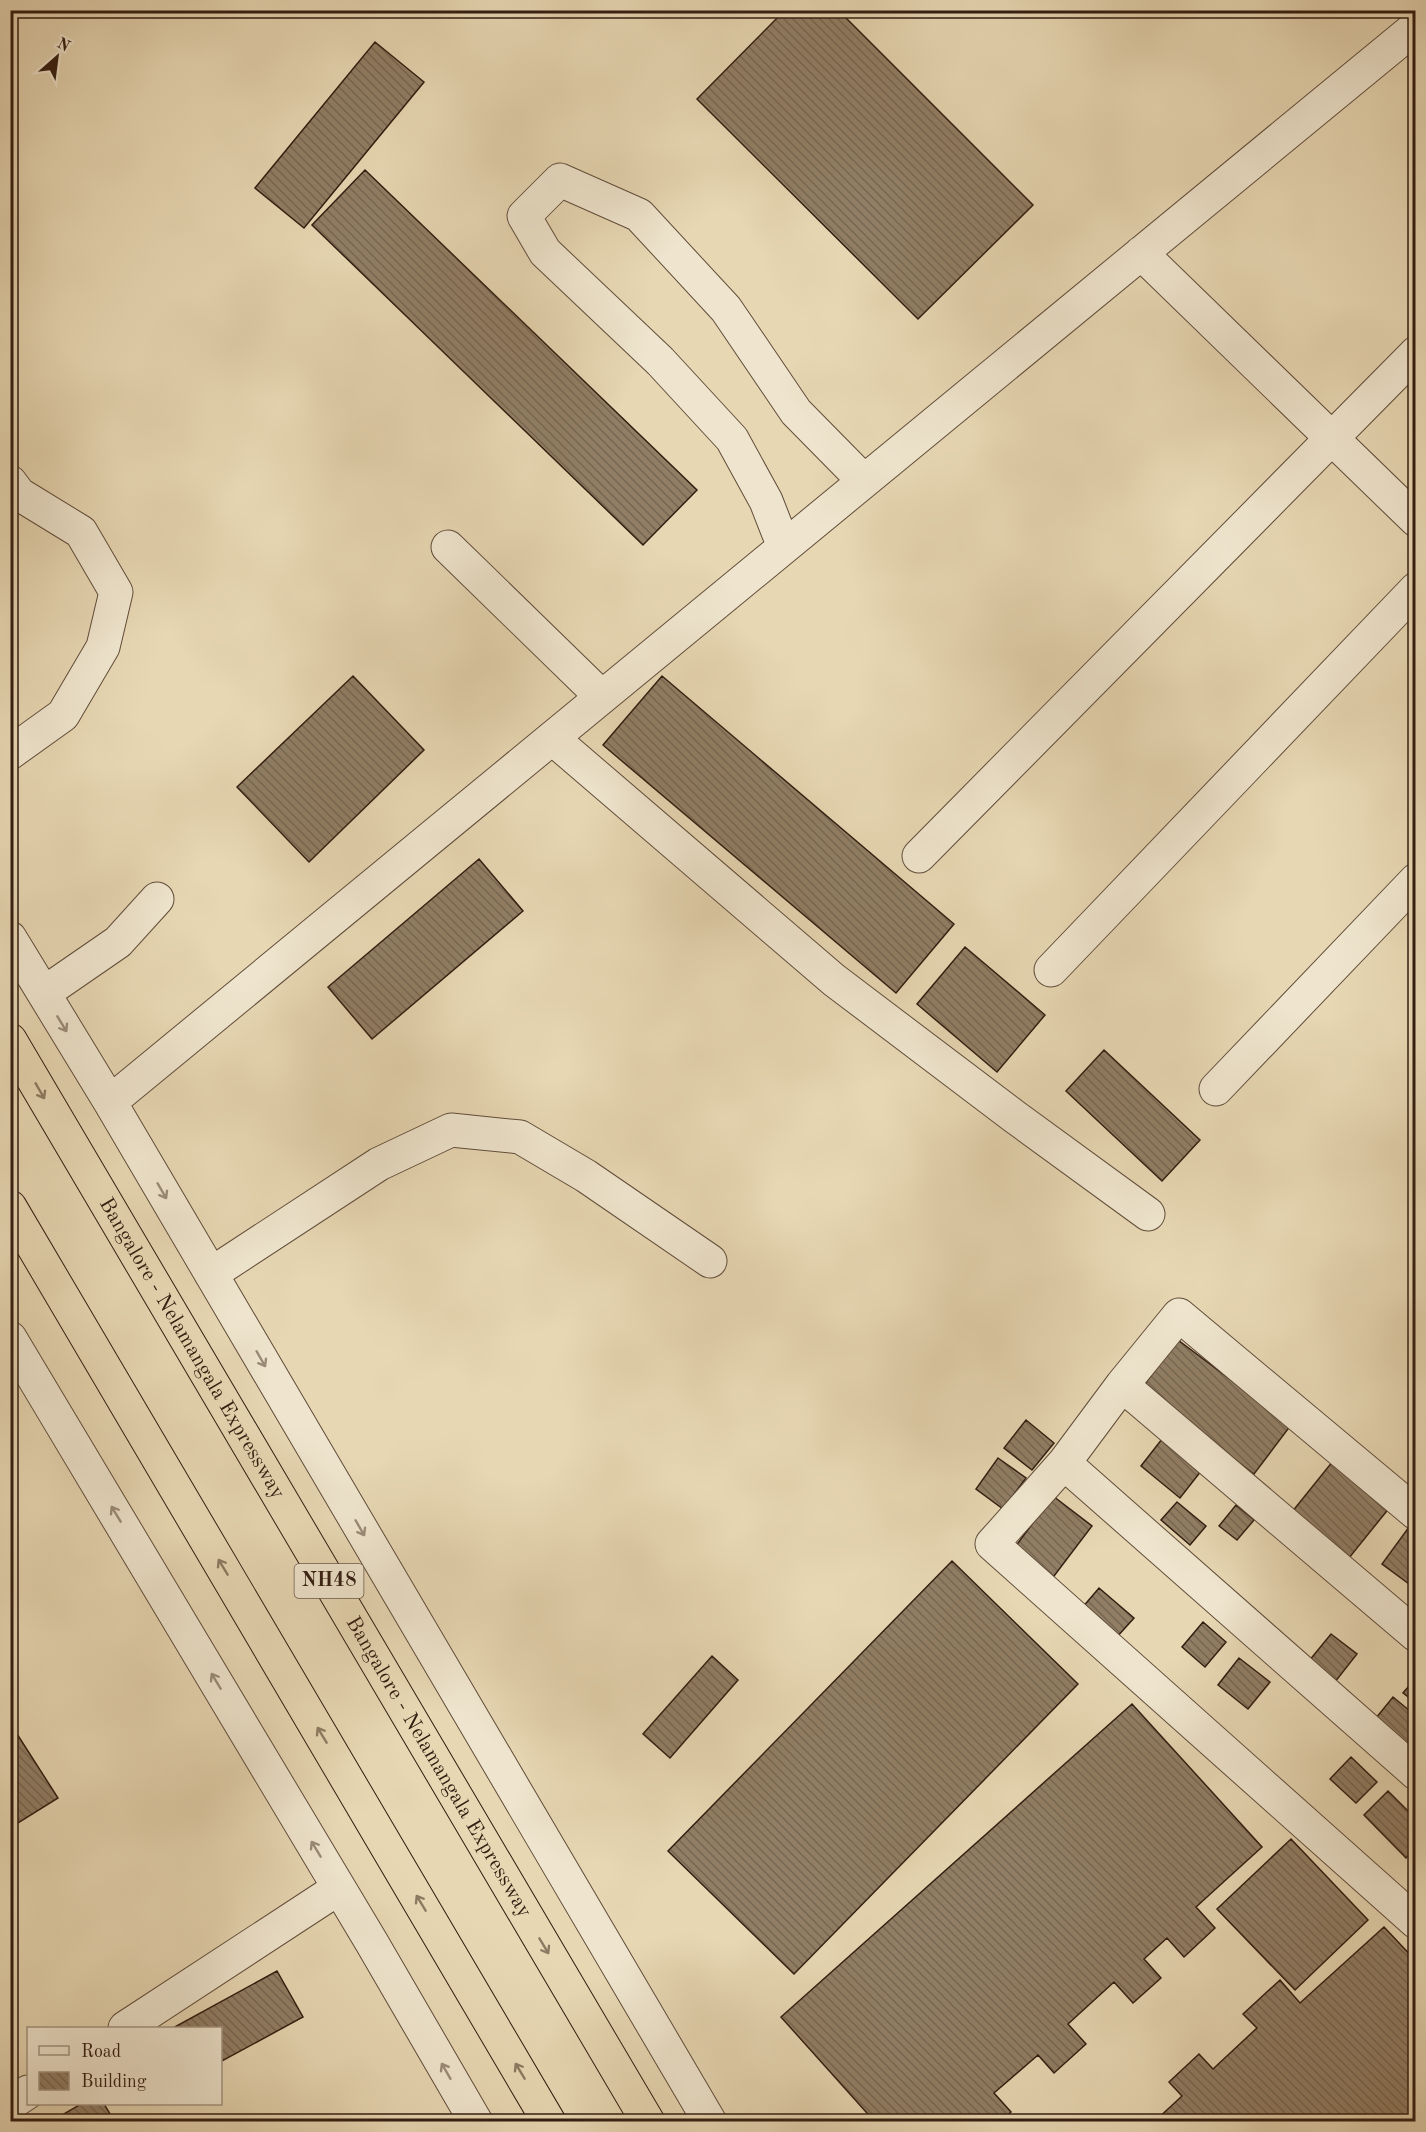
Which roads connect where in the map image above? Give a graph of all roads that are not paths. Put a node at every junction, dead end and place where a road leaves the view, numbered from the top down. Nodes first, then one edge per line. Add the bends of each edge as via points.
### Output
1 (1416, 27) edge
2 (1142, 253) junction
3 (1416, 352) edge
4 (1332, 438) junction
5 (864, 481) junction
6 (10, 482) edge
7 (1416, 519) edge
8 (448, 547) dead end
9 (784, 547) junction
10 (1416, 589) edge
11 (602, 697) junction
12 (552, 738) junction
13 (10, 753) edge
14 (919, 856) dead end
15 (1416, 880) edge
16 (157, 899) dead end
17 (10, 938) edge
18 (1051, 970) dead end
19 (44, 993) junction
20 (10, 1041) edge
21 (1216, 1089) dead end
22 (110, 1102) junction
23 (10, 1207) edge
24 (1148, 1214) dead end
25 (710, 1261) dead end
26 (211, 1274) junction
27 (10, 1338) edge
28 (1122, 1385) junction
29 (1064, 1463) junction
30 (1416, 1513) edge
31 (1416, 1635) edge
32 (1416, 1773) edge
33 (339, 1888) junction
34 (1416, 1922) edge
35 (127, 2027) edge
36 (27, 2093) edge
37 (10, 2104) edge
38 (476, 2121) edge
39 (549, 2121) edge
40 (648, 2121) edge
41 (710, 2121) edge

1 - 2 street
2 - 4 street
2 - 5 street
3 - 4 street
4 - 7 street
4 - 14 street
5 - 9 street
5 - 9 street via 796,412 726,309 639,215 560,180 524,216 545,252 660,361 732,438 766,501
6 - 13 street via 19,494 81,532 116,592 103,647 63,715
8 - 11 street
9 - 11 street
10 - 18 street
11 - 12 street
12 - 22 street
12 - 24 street via 834,980
15 - 21 street
16 - 19 street via 118,942
17 - 19 street
19 -> 22 street
20 -> 40 highway, Bangalore - Nelamangala Expressway / NH48
22 -> 26 street
39 -> 23 highway
25 - 26 street via 586,1176 520,1137 451,1130 379,1164
26 -> 41 street
33 -> 27 street
28 - 29 street
28 - 30 street via 1179,1315
28 - 31 street
29 - 32 street
29 - 34 street via 992,1544
33 - 35 street
38 -> 33 street
36 - 37 street

